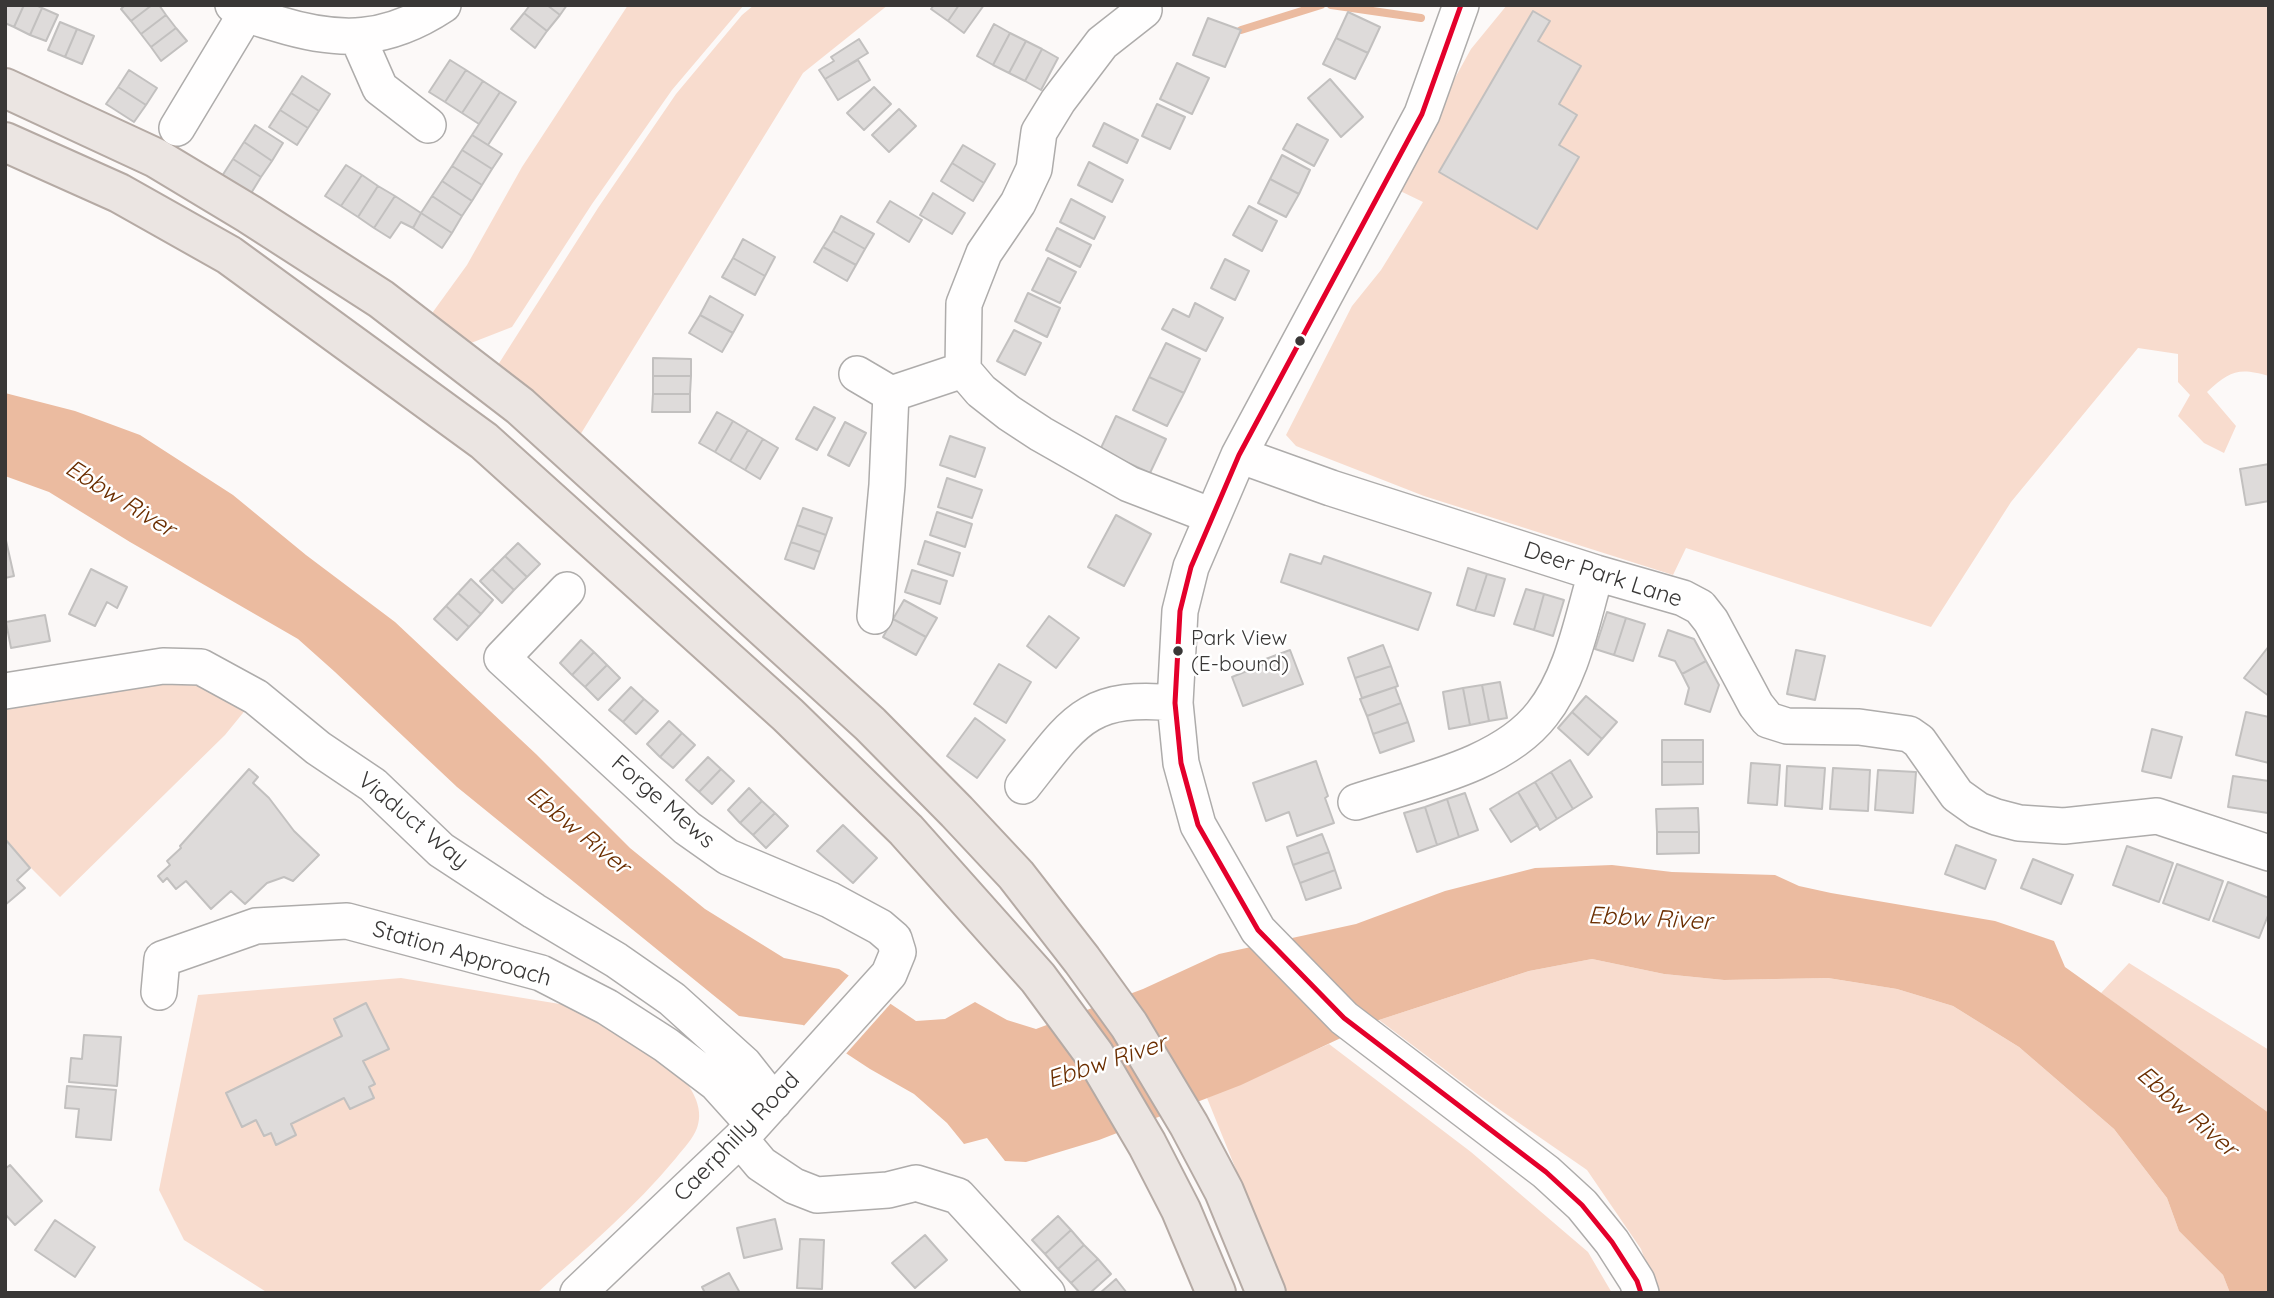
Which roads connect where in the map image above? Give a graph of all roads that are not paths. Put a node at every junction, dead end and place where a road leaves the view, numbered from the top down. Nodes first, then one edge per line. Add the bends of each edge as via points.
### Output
1 (443, 5) edge
2 (1461, 5) edge
3 (239, 10) edge
4 (1144, 10) dead end
5 (358, 38) junction
6 (5, 88) edge
7 (428, 125) dead end
8 (177, 128) dead end
9 (5, 142) edge
10 (963, 370) junction
11 (857, 374) dead end
12 (891, 394) junction
13 (1239, 455) junction
14 (1212, 516) junction
15 (1596, 573) junction
16 (567, 590) dead end
17 (875, 616) dead end
18 (5, 691) edge
19 (1175, 704) junction
20 (1023, 786) dead end
21 (1356, 802) dead end
22 (2269, 853) edge
23 (889, 974) joint
24 (159, 992) dead end
25 (764, 1112) junction
26 (588, 1289) edge
27 (1047, 1293) edge
28 (1216, 1293) edge
29 (1266, 1293) edge
30 (1641, 1293) edge

1 - 5 street via 418,22
2 - 13 street via 1422,114
3 - 5 street via 313,35
3 - 8 street
4 - 10 street via 1102,43 1039,132 1034,169 1018,203 984,253 964,304
5 - 7 street via 380,88
6 - 29 main road via 156,158 381,299 520,406 870,724 1016,875 1129,1025 1224,1191
9 - 28 main road via 119,193 229,256 484,441 807,734 906,830 1038,978 1094,1054 1181,1210
10 - 12 street
10 - 14 street via 981,391 1041,434 1129,484
11 - 12 street
12 - 17 street
13 - 14 street
13 - 15 street, Deer Park Lane
14 - 19 street via 1191,567 1180,611
15 - 21 street via 1568,664 1543,713 1522,734 1495,754
15 - 22 street, Deer Park Lane via 1700,607 1768,720 1787,726 1867,727 1914,737 1956,795 1996,817 2064,826 2157,816
16 - 23 street, Forge Mews via 502,658 697,835 728,857 831,900 880,927 894,939 898,952
18 - 25 street, Viaduct Way via 163,666 201,667 256,697 373,785 441,850 671,999 744,1064
19 - 20 street via 1149,701 1099,708 1065,733
19 - 30 street via 1181,763 1198,825 1258,930 1344,1018 1546,1172 1581,1205 1612,1242
23 - 25 street, Caerphilly Road
24 - 25 street, Station Approach via 162,958 256,926 347,921 541,972 607,1007
25 - 26 street, Caerphilly Road
25 - 27 street via 761,1164 794,1186 817,1195 888,1191 916,1183 958,1196

